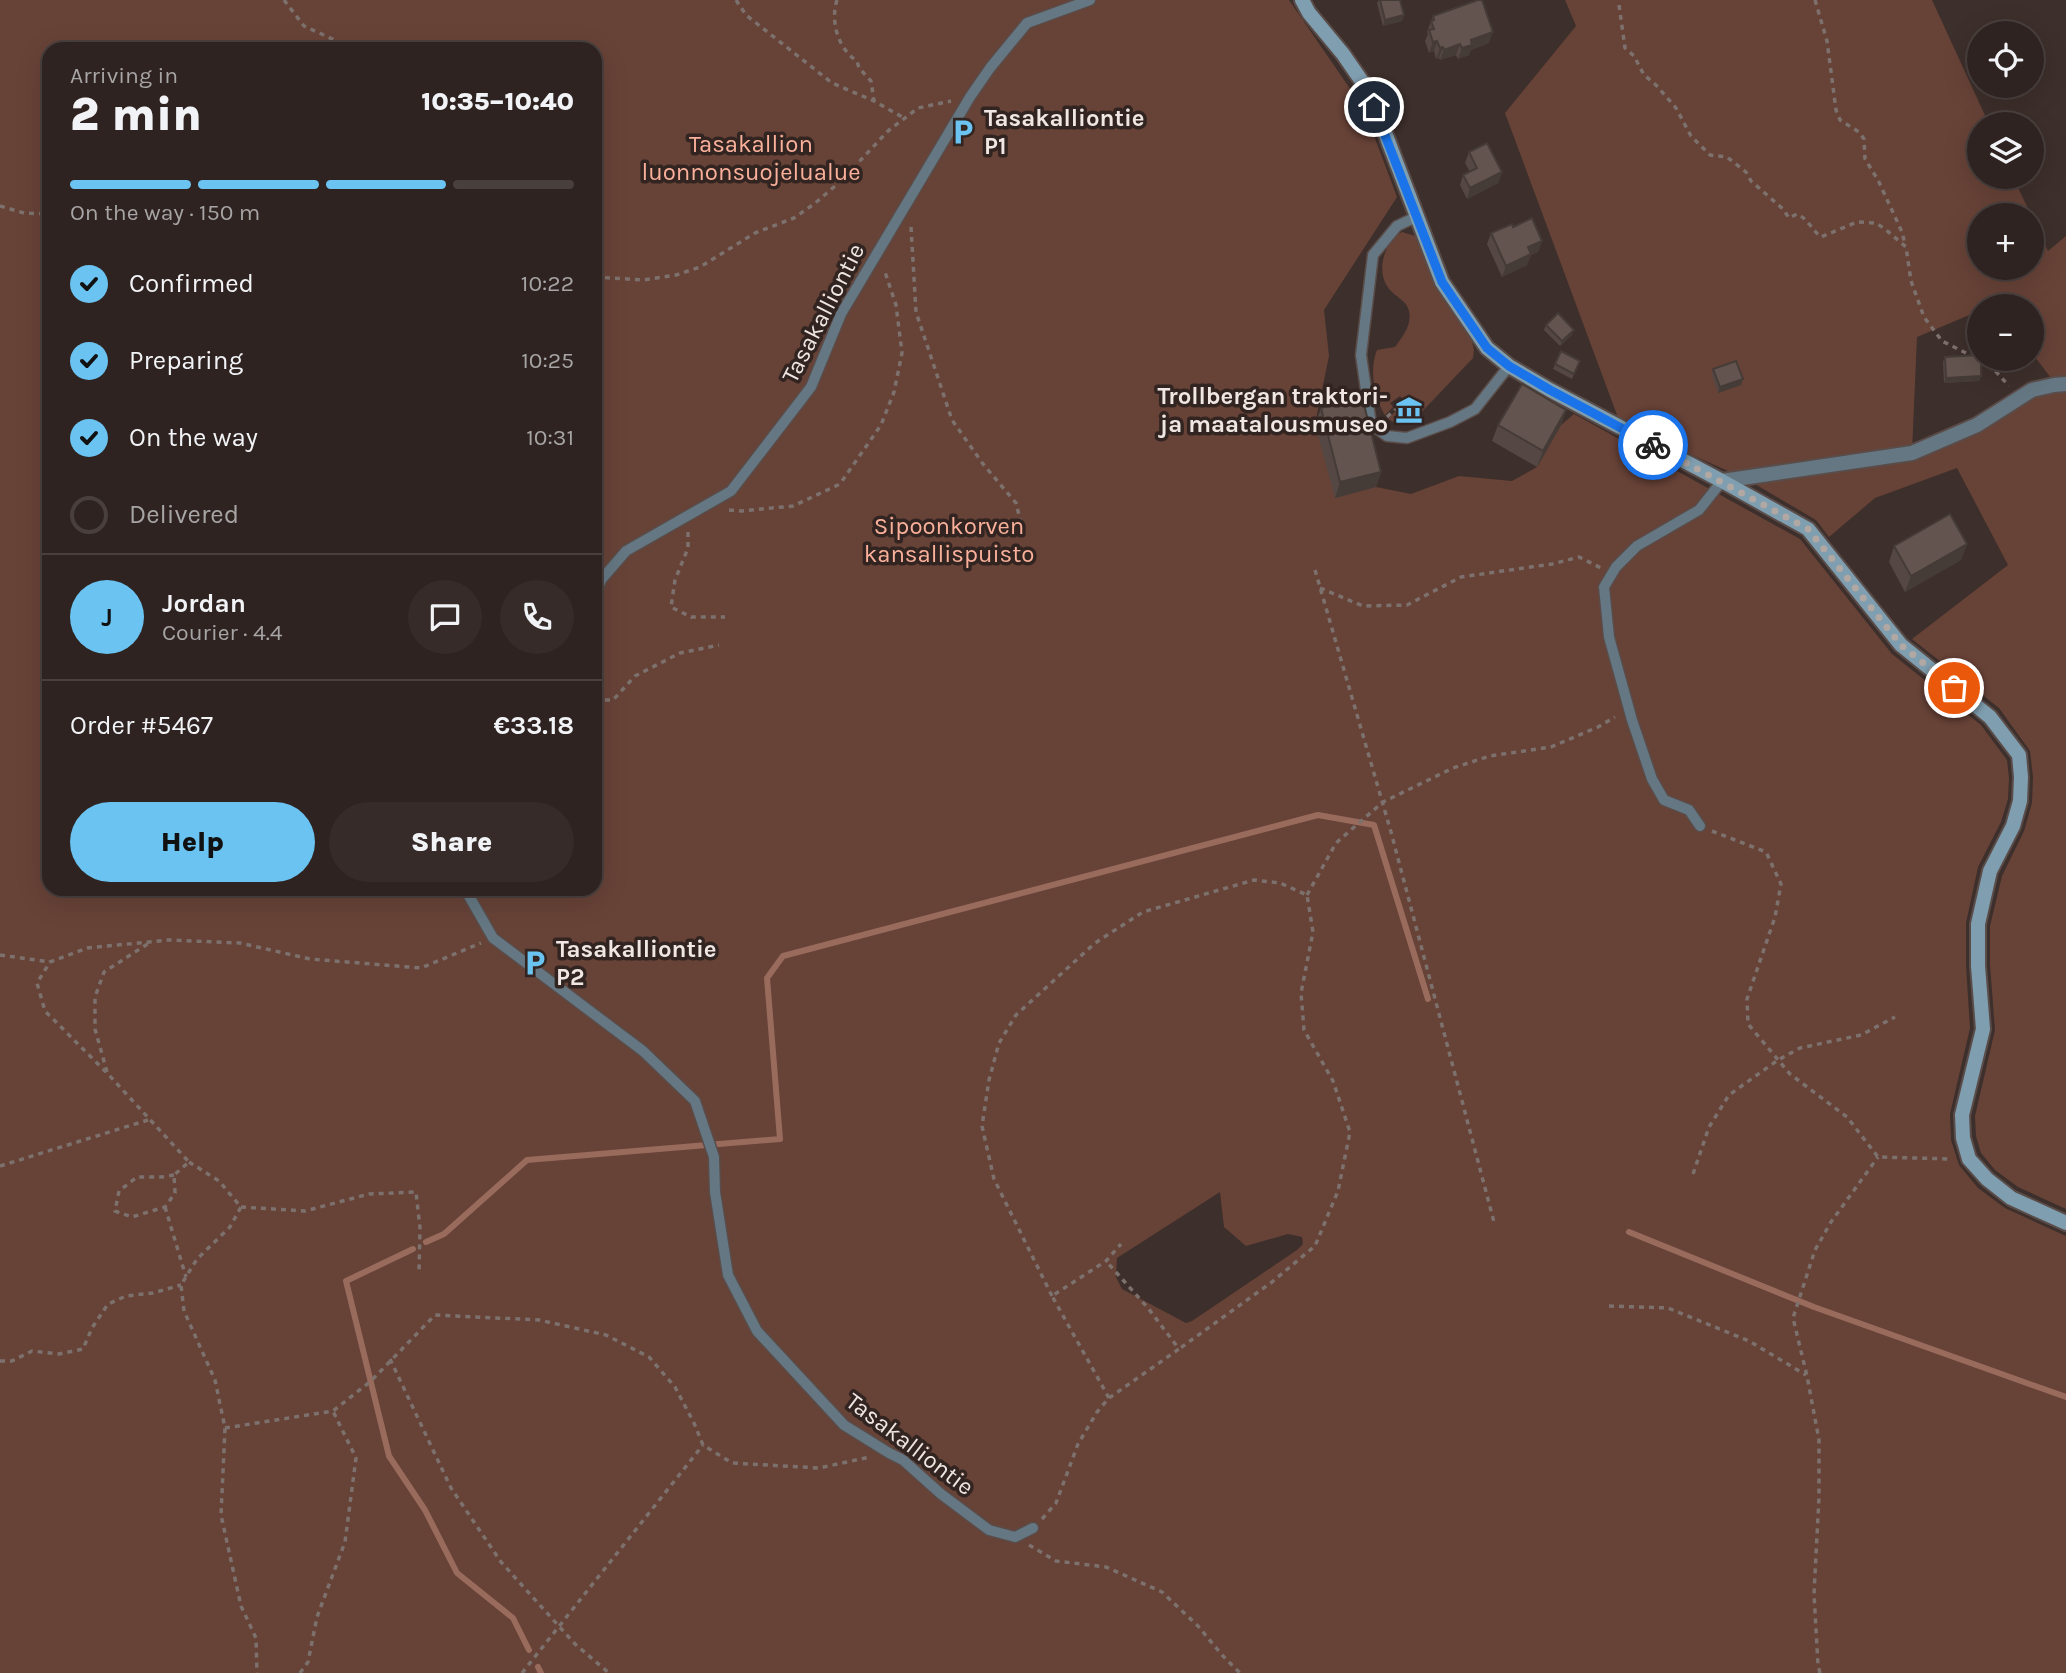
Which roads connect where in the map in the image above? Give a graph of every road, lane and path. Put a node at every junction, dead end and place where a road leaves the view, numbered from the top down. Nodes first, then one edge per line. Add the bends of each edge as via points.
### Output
1 (284, 0) edge
2 (736, 0) edge
3 (837, 0) edge
4 (1090, 0) edge
5 (1302, 0) edge
6 (1815, 0) edge
7 (1619, 5) dead end
8 (339, 42) edge
9 (970, 97) junction
10 (874, 102) junction
11 (904, 118) junction
12 (0, 206) edge
13 (42, 214) edge
14 (1416, 217) junction
15 (898, 218) junction
16 (1906, 247) junction
17 (878, 251) junction
18 (602, 277) edge
19 (1509, 366) junction
20 (2066, 384) edge
21 (2020, 398) junction
22 (1722, 481) junction
23 (701, 508) junction
24 (687, 517) junction
25 (1023, 531) dead end
26 (1315, 570) dead end
27 (1612, 574) junction
28 (602, 579) edge
29 (1320, 588) junction
30 (725, 617) dead end
31 (719, 645) dead end
32 (602, 700) edge
33 (1629, 708) junction
34 (1383, 802) junction
35 (1700, 826) joint
36 (1307, 895) junction
37 (469, 896) edge
38 (493, 938) junction
39 (152, 942) junction
40 (0, 955) edge
41 (50, 962) junction
42 (1895, 1017) dead end
43 (1778, 1060) junction
44 (108, 1074) junction
45 (149, 1119) junction
46 (1878, 1157) junction
47 (1969, 1159) junction
48 (189, 1162) junction
49 (0, 1166) edge
50 (1693, 1174) dead end
51 (174, 1175) junction
52 (165, 1207) junction
53 (241, 1207) junction
54 (1494, 1222) dead end
55 (2066, 1223) edge
56 (1121, 1244) dead end
57 (1106, 1261) junction
58 (419, 1272) dead end
59 (186, 1277) junction
60 (181, 1285) junction
61 (1052, 1296) junction
62 (1609, 1306) dead end
63 (1179, 1349) junction
64 (390, 1359) junction
65 (0, 1361) edge
66 (1807, 1376) junction
67 (1109, 1398) junction
68 (332, 1411) junction
69 (225, 1428) junction
70 (703, 1445) junction
71 (889, 1453) junction
72 (1033, 1528) joint
73 (1015, 1537) junction
74 (559, 1626) junction
75 (257, 1673) edge
76 (300, 1673) edge
77 (522, 1673) edge
78 (609, 1673) edge
79 (1240, 1673) edge
80 (1820, 1673) edge

1 - 8 path via 304,26
2 - 10 path via 746,15 832,83
3 - 10 path via 834,13 840,44 871,81
4 - 9 lane, Tasakalliontie via 1027,23
5 - 14 street via 1363,83
6 - 16 path via 1827,41 1836,110 1840,120 1864,139 1866,159
7 - 16 path via 1625,48 1710,155 1727,157 1789,218 1803,216 1821,237 1857,222 1876,223
9 - 11 path via 918,108
9 - 15 lane, Tasakalliontie
10 - 11 path
11 - 18 path via 841,181 794,218 676,275 643,280
12 - 13 path
14 - 19 street via 1442,282 1487,348
14 - 19 lane via 1397,226 1373,255 1360,355 1371,424 1387,436 1407,438 1450,422 1475,409
15 - 17 lane, Tasakalliontie
15 - 25 path via 911,227 916,312 952,420 1016,503
16 - 21 path via 1911,281 1924,317 1942,341 1990,365
17 - 23 lane, Tasakalliontie via 841,314 811,387 731,491
17 - 23 path via 896,305 902,353 881,425 840,484 793,506 741,511
19 - 22 street
20 - 21 street via 2032,390
21 - 22 street via 1977,425 1912,453
22 - 27 lane via 1699,510 1637,546
22 - 47 street via 1808,529 1901,645 1990,717 2018,755 2020,801 1990,871 1978,924 1983,1030 1962,1115
23 - 24 lane, Tasakalliontie
24 - 28 lane, Tasakalliontie via 626,551
24 - 30 path via 688,548 671,607 691,617
26 - 29 path
27 - 29 path via 1579,557 1461,576 1407,606 1363,606
27 - 33 lane via 1604,587 1609,637
29 - 34 path
31 - 32 path via 680,653 635,676 613,700
33 - 34 path via 1551,747 1490,756 1453,768
33 - 35 lane via 1652,779 1664,800 1689,810
34 - 36 path via 1336,843
34 - 54 path
35 - 43 path via 1766,852 1781,884 1775,917 1747,999 1748,1024
36 - 61 path via 1280,883 1254,880 1143,912 1095,943 1016,1015 999,1043 982,1126 994,1179
36 - 63 path via 1314,932 1301,993 1304,1030 1333,1081 1350,1132 1338,1191 1315,1246
37 - 38 lane, Tasakalliontie
38 - 39 path via 421,968 310,960 240,943
38 - 71 lane, Tasakalliontie via 643,1051 695,1101 714,1157 728,1275 757,1331 844,1425
39 - 41 path via 87,948
39 - 44 path via 104,972 95,996 94,1029
40 - 41 path
41 - 44 path via 37,983 45,1011
42 - 43 path via 1861,1035 1800,1048
43 - 46 path via 1847,1117
43 - 50 path via 1728,1095 1709,1127
44 - 45 path
45 - 48 path
45 - 49 path
46 - 47 path
46 - 66 path via 1815,1250 1799,1294 1793,1318
47 - 55 street via 2011,1198
48 - 51 path
48 - 53 path via 219,1181
51 - 52 path via 175,1193
51 - 52 path via 137,1177 119,1191 115,1210 132,1217
52 - 59 path
53 - 58 path via 305,1212 369,1194 416,1192
53 - 59 path via 230,1227 197,1259
56 - 57 path
57 - 61 path
57 - 63 path
59 - 60 path
60 - 65 path via 108,1304 83,1349 32,1351 12,1361
60 - 69 path via 184,1311 215,1380
61 - 67 path
62 - 66 path via 1668,1308 1749,1341
63 - 67 path
64 - 68 path via 371,1381
64 - 70 path via 435,1315 539,1320 606,1335 649,1357 675,1387
64 - 74 path via 451,1488 501,1562
66 - 80 path via 1819,1440 1814,1594
67 - 72 path via 1078,1444 1056,1503
68 - 69 path
68 - 76 path via 356,1458 345,1542 317,1617 308,1662
69 - 75 path via 221,1515 241,1605 256,1638
70 - 71 path via 732,1463 819,1468
70 - 74 path
71 - 73 lane, Tasakalliontie via 989,1530
72 - 73 lane
73 - 79 path via 1056,1561 1106,1567 1162,1592
74 - 77 path
74 - 78 path

